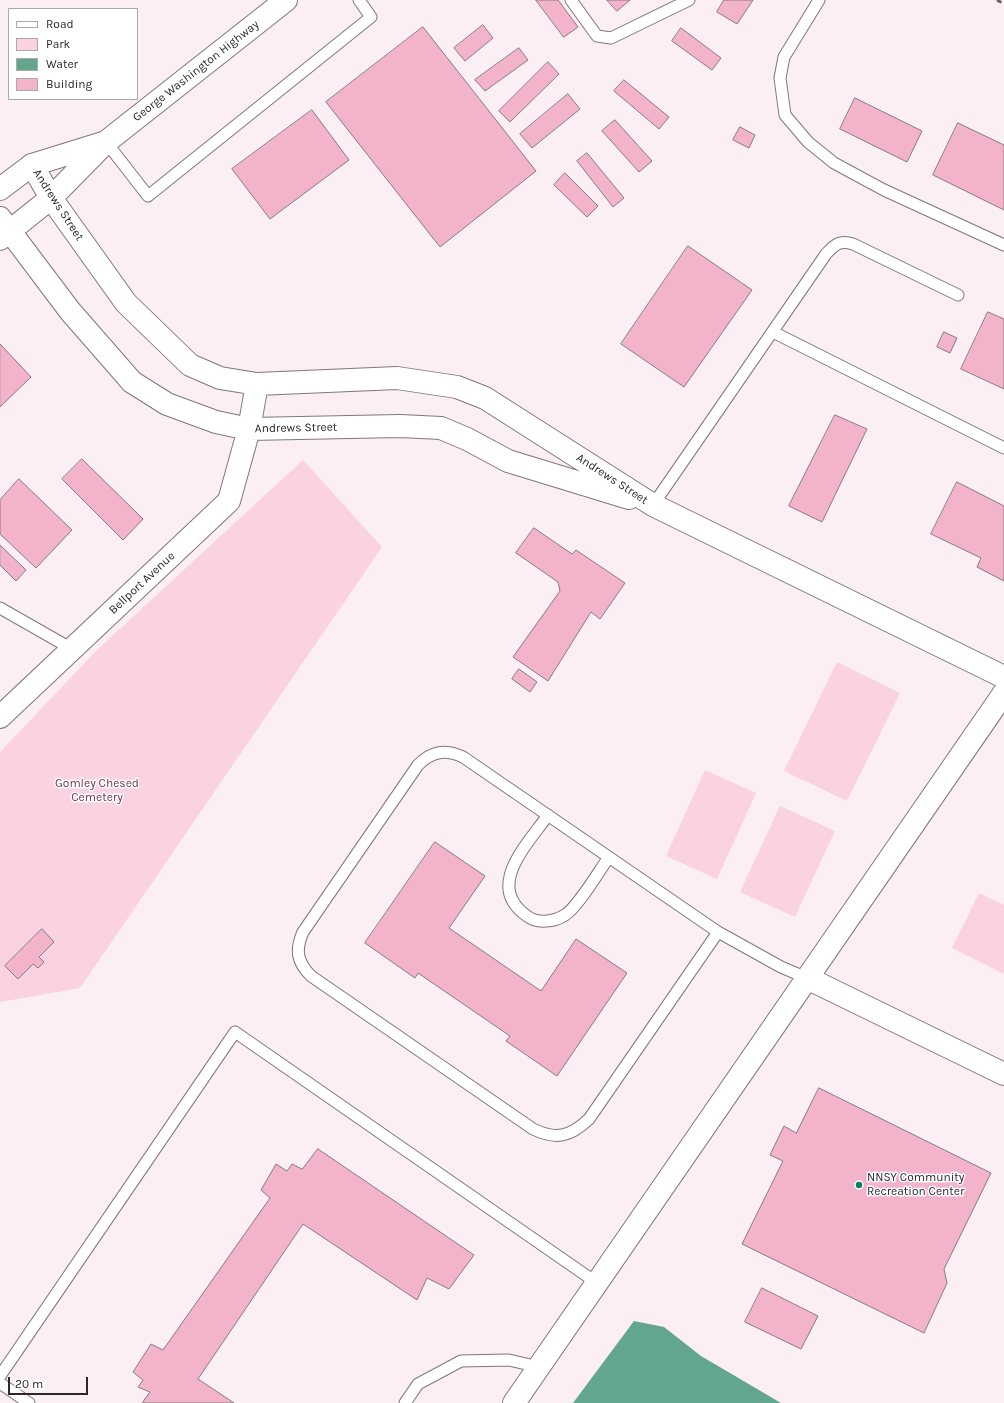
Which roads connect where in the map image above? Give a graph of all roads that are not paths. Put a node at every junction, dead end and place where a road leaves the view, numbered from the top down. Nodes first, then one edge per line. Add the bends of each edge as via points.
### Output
1 (286, 0) edge
2 (360, 0) edge
3 (571, 0) edge
4 (689, 0) edge
5 (819, 0) edge
6 (106, 142) junction
7 (32, 165) junction
8 (0, 189) edge
9 (51, 198) junction
10 (3, 230) edge
11 (1004, 244) edge
12 (958, 295) dead end
13 (773, 332) junction
14 (257, 384) junction
15 (249, 429) junction
16 (1004, 448) edge
17 (653, 506) junction
18 (0, 608) edge
19 (72, 649) junction
20 (1004, 677) edge
21 (1004, 693) edge
22 (0, 717) edge
23 (548, 815) junction
24 (608, 856) junction
25 (718, 932) junction
26 (807, 978) junction
27 (1004, 1074) edge
28 (597, 1283) junction
29 (539, 1367) junction
30 (0, 1376) edge
31 (0, 1383) edge
32 (29, 1403) edge
33 (405, 1403) edge
34 (514, 1403) edge

1 - 6 street, George Washington Highway
2 - 6 lane via 371,17 148,196
3 - 4 lane via 597,36 611,38
5 - 11 lane via 784,57 780,78 785,115 808,142 834,163 884,190
6 - 7 street, George Washington Highway
6 - 9 street, George Washington Highway
7 - 8 street, George Washington Highway
7 - 9 street, Andrews Street
9 - 10 street, George Washington Highway
9 - 14 street, Andrews Street via 126,303 190,365 220,378
10 - 15 street, Andrews Street via 132,382 167,404 216,422
12 - 13 lane via 854,244 844,242 835,244 826,254
13 - 16 lane
13 - 17 lane
14 - 15 street, Bellport Avenue
14 - 17 street, Andrews Street via 397,378 457,387 489,400
15 - 17 street, Andrews Street via 400,426 441,428 508,461
15 - 19 street, Bellport Avenue via 229,501
17 - 20 street
18 - 19 lane
19 - 22 street, Bellport Avenue
21 - 26 street
23 - 24 lane
23 - 24 lane via 509,875 508,888 511,900 529,918 541,921 554,920 566,915 575,906
23 - 25 lane via 463,757 451,752 427,756 418,765 303,932 298,943 298,956 302,968 533,1129 556,1136 580,1128 588,1119
24 - 25 lane
25 - 26 lane via 781,967
26 - 27 street
26 - 28 street
28 - 29 street
28 - 30 lane via 235,1032
29 - 33 lane via 509,1360 461,1361 418,1384
29 - 34 street
31 - 32 lane

